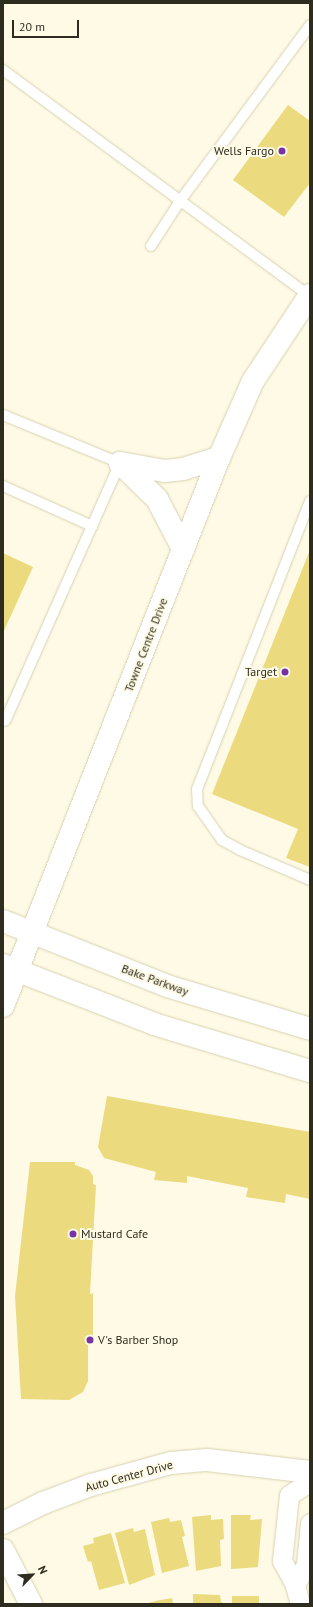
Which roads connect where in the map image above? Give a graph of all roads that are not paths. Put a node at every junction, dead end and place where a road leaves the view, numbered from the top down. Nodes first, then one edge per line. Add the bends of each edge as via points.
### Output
1 (310, 25) edge
2 (3, 70) edge
3 (180, 201) junction
4 (151, 246) dead end
5 (310, 295) edge
6 (3, 415) edge
7 (219, 458) junction
8 (120, 463) junction
9 (3, 486) edge
10 (310, 501) edge
11 (92, 526) junction
12 (183, 549) junction
13 (5, 721) dead end
14 (310, 880) edge
15 (3, 921) edge
16 (32, 934) junction
17 (10, 968) edge
18 (3, 1006) edge
19 (310, 1029) edge
20 (310, 1071) edge
21 (307, 1481) edge
22 (3, 1523) edge
23 (310, 1524) edge
24 (3, 1550) edge
25 (295, 1584) junction
26 (31, 1604) edge
27 (300, 1604) edge

1 - 3 lane
2 - 3 lane
3 - 4 lane
3 - 5 lane
5 - 7 main road, Towne Centre Drive via 253,381
6 - 8 lane
7 - 8 main road via 183,469 165,470
7 - 12 main road, Towne Centre Drive
8 - 11 lane
8 - 12 main road via 157,499
9 - 11 lane
10 - 14 lane via 197,789 198,806 222,840
11 - 13 lane
12 - 16 main road, Towne Centre Drive
15 - 16 main road, Bake Parkway
16 - 17 main road, Towne Centre Drive
16 - 19 main road, Bake Parkway via 167,986
17 - 18 main road, Towne Centre Drive
17 - 20 main road via 154,1024
21 - 22 main road, Auto Center Drive via 208,1460 171,1463 91,1485 43,1503
21 - 25 street via 289,1495 282,1561
23 - 25 street via 306,1564
24 - 26 main road
25 - 27 street

